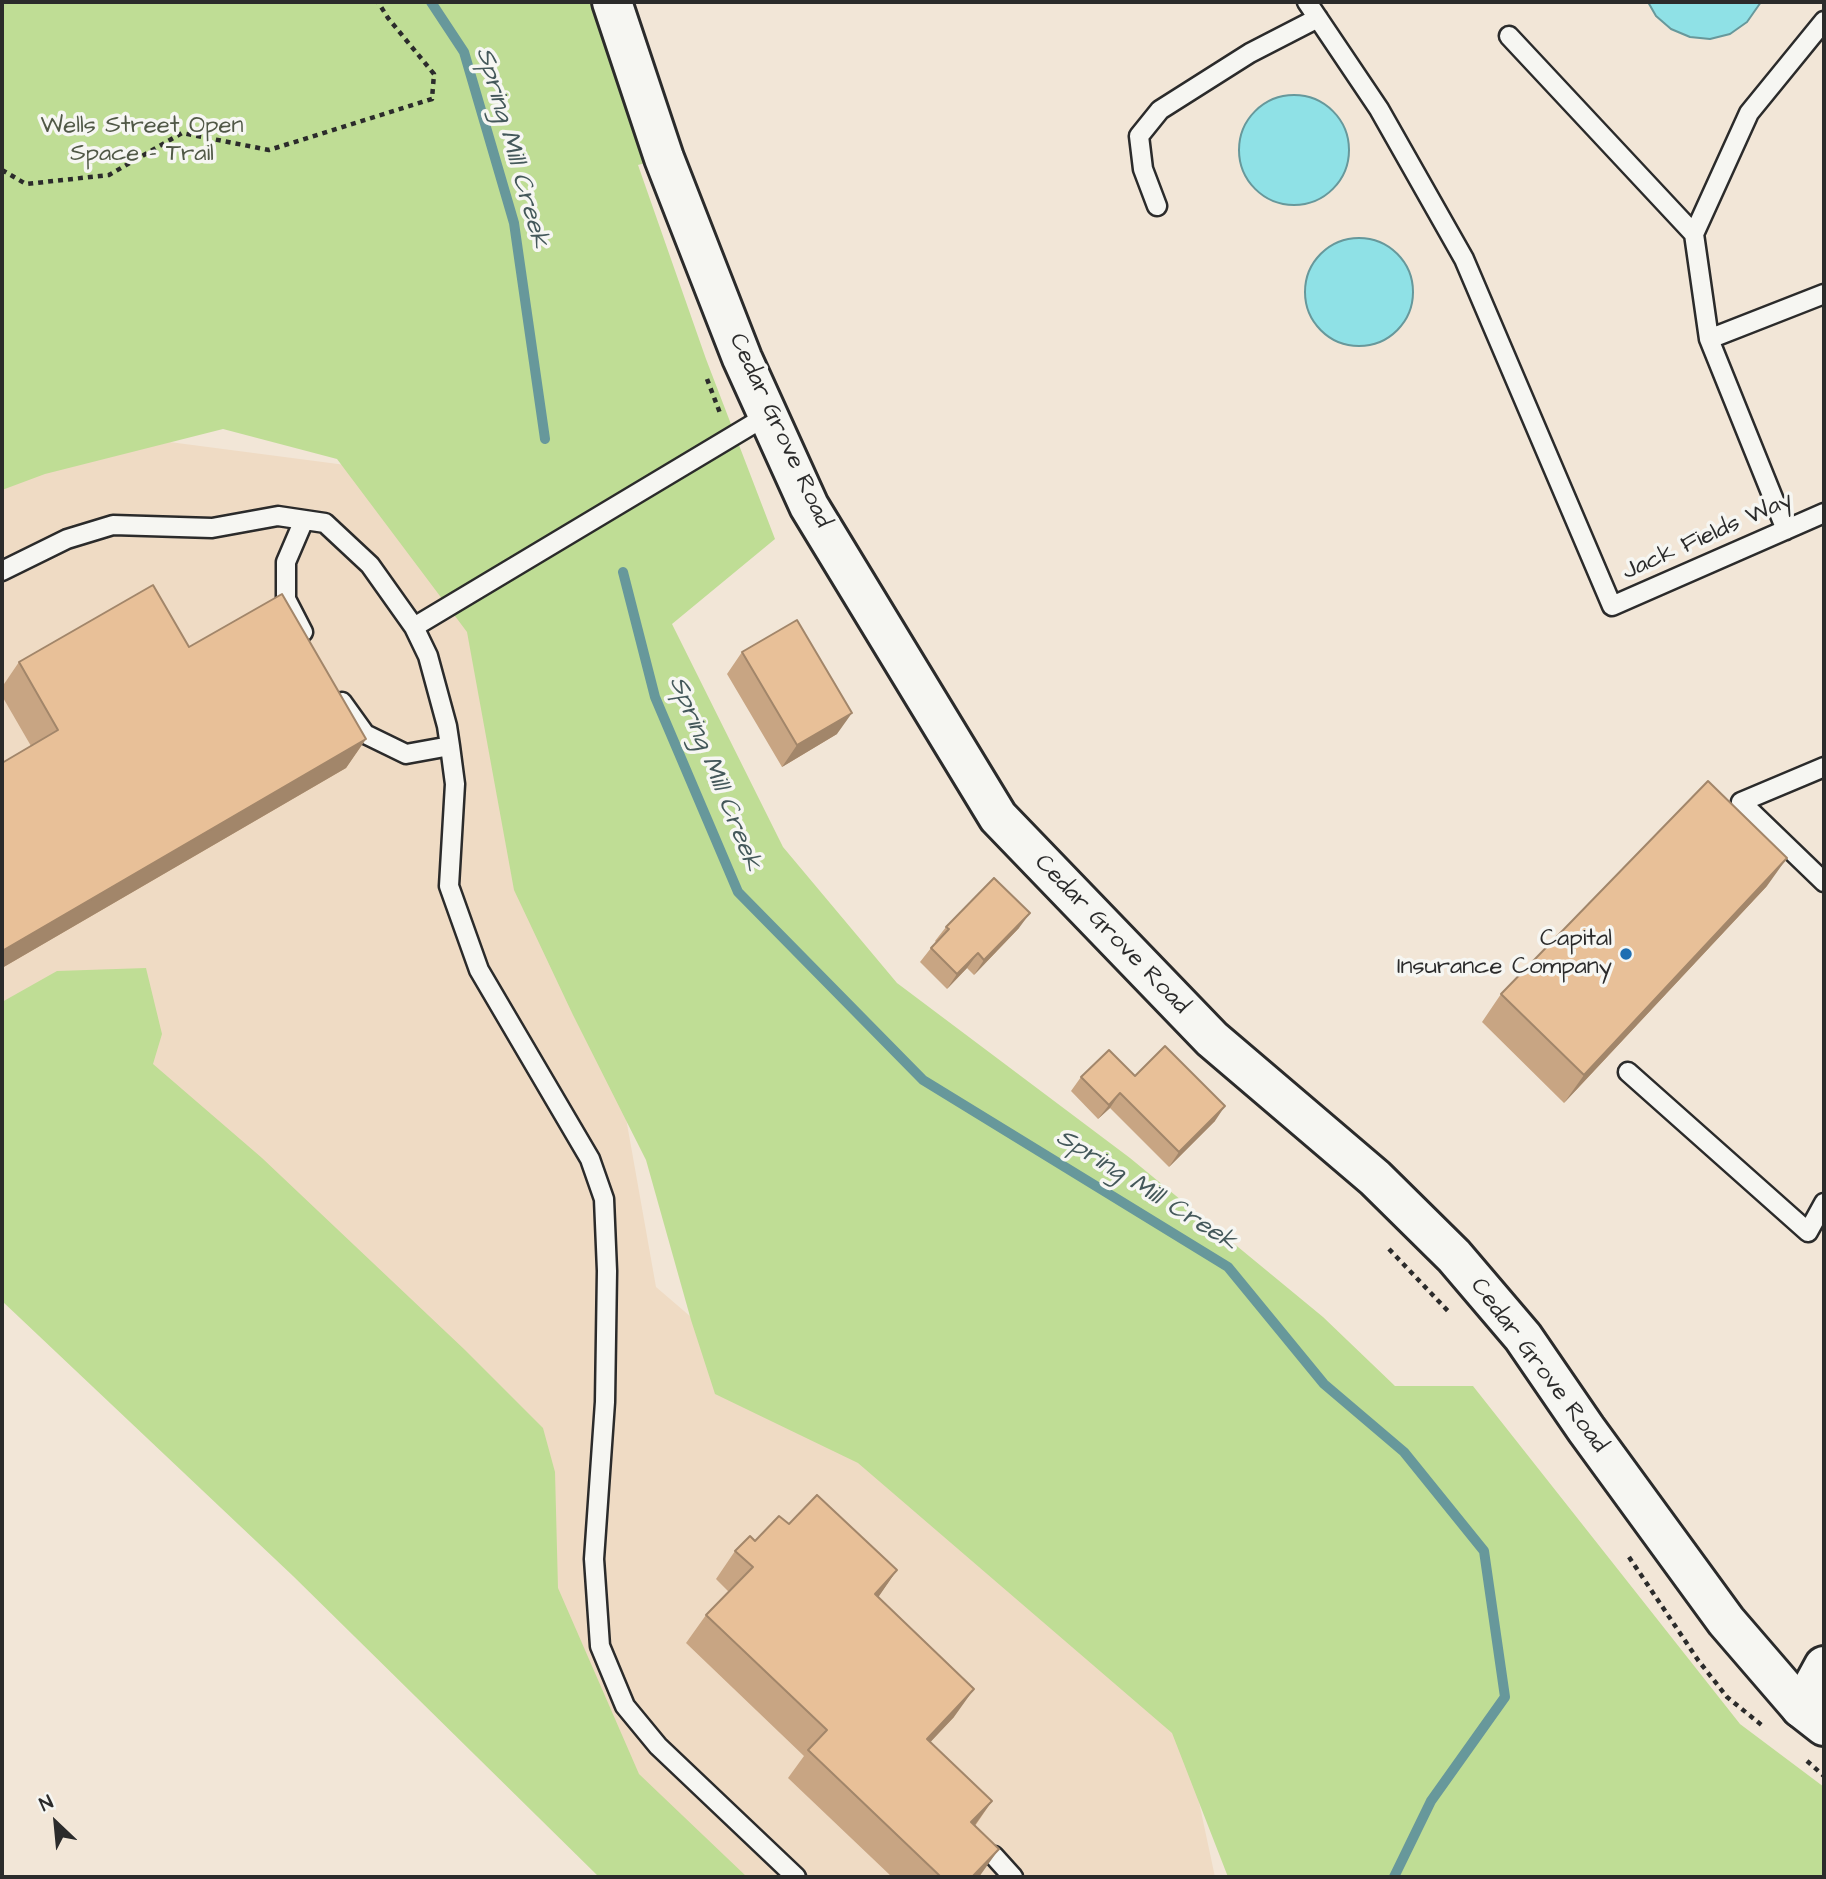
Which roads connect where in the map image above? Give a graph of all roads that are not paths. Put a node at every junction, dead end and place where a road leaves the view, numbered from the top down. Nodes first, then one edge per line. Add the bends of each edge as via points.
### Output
1 (612, 2) edge
2 (1307, 2) edge
3 (1318, 18) junction
4 (1824, 21) edge
5 (1509, 36) dead end
6 (1157, 206) dead end
7 (1694, 234) junction
8 (1824, 295) edge
9 (1709, 339) junction
10 (768, 415) junction
11 (1824, 513) edge
12 (304, 520) junction
13 (1786, 530) junction
14 (2, 571) edge
15 (414, 627) junction
16 (311, 648) edge
17 (334, 690) edge
18 (450, 746) junction
19 (1824, 767) edge
20 (1824, 882) edge
21 (1628, 1072) dead end
22 (1824, 1203) edge
23 (1824, 1667) edge
24 (1813, 1717) edge
25 (994, 1856) edge
26 (796, 1877) edge
27 (1013, 1877) edge

1 - 10 street, Cedar Grove Road via 664,158
2 - 3 lane
3 - 6 lane via 1250,53 1160,110 1139,136 1143,169
3 - 13 lane, Jack Fields Way via 1378,109 1464,258 1612,606
4 - 7 lane via 1749,113
5 - 7 lane
7 - 9 lane
8 - 9 lane
9 - 13 lane
10 - 15 lane
10 - 24 street, Cedar Grove Road via 809,506 998,817 1212,1039 1375,1178 1454,1256 1523,1337 1726,1621
11 - 13 lane, Jack Fields Way
12 - 14 lane via 278,516 212,528 113,525 66,539
12 - 15 lane via 325,523 370,565
12 - 16 lane via 286,562 286,599
15 - 18 lane via 428,656
17 - 18 lane via 365,734 406,754
18 - 26 lane via 455,784 449,887 479,970 590,1159 604,1199 605,1402 594,1559 600,1646 625,1706 658,1746
19 - 20 lane via 1741,802
21 - 22 lane via 1808,1232
23 - 24 street
25 - 27 lane

